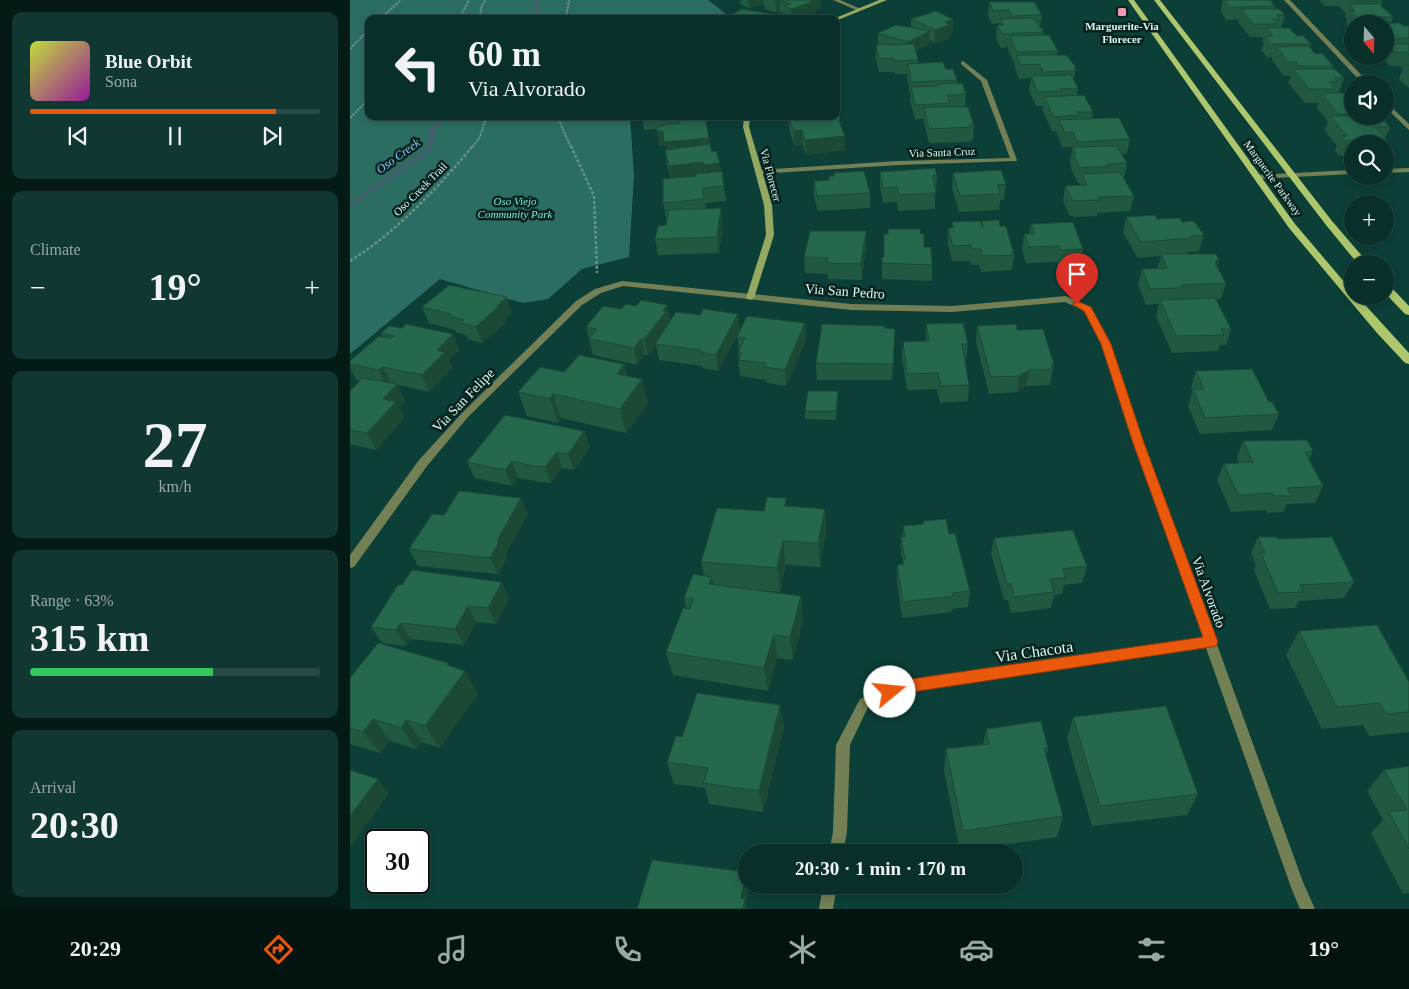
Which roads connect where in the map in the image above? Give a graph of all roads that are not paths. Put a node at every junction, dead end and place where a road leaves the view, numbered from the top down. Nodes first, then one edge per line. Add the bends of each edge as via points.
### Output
1 (836, 0) edge
2 (884, 0) edge
3 (1131, 0) edge
4 (1156, 0) edge
5 (1287, 0) edge
6 (858, 9) junction
7 (840, 17) edge
8 (963, 63) dead end
9 (1358, 75) edge
10 (1394, 112) edge
11 (747, 120) edge
12 (1409, 128) edge
13 (1409, 170) edge
14 (1394, 171) edge
15 (759, 172) junction
16 (1344, 172) edge
17 (1291, 175) junction
18 (1256, 178) junction
19 (1357, 255) edge
20 (622, 283) joint
21 (1394, 296) edge
22 (750, 298) junction
23 (1066, 299) joint
24 (1409, 312) edge
25 (1409, 360) edge
26 (350, 564) edge
27 (1211, 642) junction
28 (838, 844) edge
29 (828, 894) edge
30 (826, 909) edge
31 (1308, 909) edge

1 - 6 street
2 - 6 street
3 - 18 main road, Marguerite Parkway
4 - 17 main road, Marguerite Parkway
5 - 9 street
6 - 7 street
8 - 15 street, Via Santa Cruz via 984,80 1014,160
10 - 12 street
11 - 15 street, Via Florecer
13 - 14 street
15 - 22 street, Via Florecer via 768,205 770,235
16 - 17 street
17 - 18 street
17 - 19 main road, Marguerite Parkway
18 - 25 main road, Marguerite Parkway via 1292,226
20 - 22 street, Via San Pedro
20 - 26 street, Via San Felipe via 598,291 579,303 465,415 423,463
21 - 24 main road
22 - 23 street, Via San Pedro via 851,308 952,310
23 - 27 street, Via Alvorado via 1088,309 1106,344
27 - 28 street, Via Chacota via 904,687 864,703 843,745
27 - 31 street, Via Alvorado
29 - 30 street

